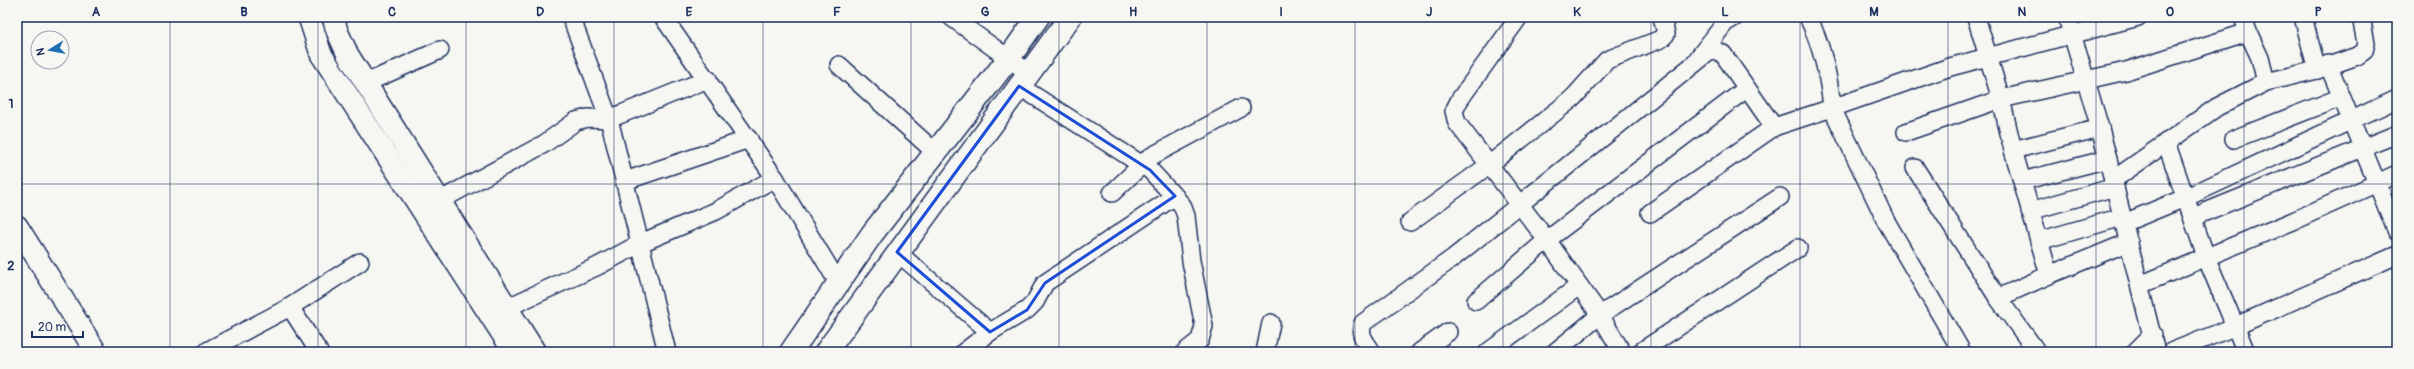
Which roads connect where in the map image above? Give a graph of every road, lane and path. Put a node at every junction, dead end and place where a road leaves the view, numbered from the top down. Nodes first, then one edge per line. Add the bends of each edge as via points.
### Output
1 (309, 17) edge
2 (333, 17) edge
3 (571, 17) edge
4 (663, 17) edge
5 (952, 17) edge
6 (1038, 17) edge
7 (1070, 17) edge
8 (1519, 17) edge
9 (1662, 17) edge
10 (1735, 17) edge
11 (1808, 17) edge
12 (1976, 17) edge
13 (2067, 17) edge
14 (2134, 17) edge
15 (2303, 17) edge
16 (2361, 17) edge
17 (2246, 25) edge
18 (2073, 34) junction
19 (440, 50) dead end
20 (1009, 58) junction
21 (1988, 58) junction
22 (1696, 61) junction
23 (839, 64) dead end
24 (2323, 67) junction
25 (708, 79) junction
26 (1024, 79) junction
27 (2085, 79) junction
28 (2266, 82) junction
29 (366, 83) junction
30 (1746, 89) junction
31 (2342, 97) junction
32 (2001, 99) junction
33 (2397, 99) edge
34 (1241, 108) dead end
35 (1832, 108) junction
36 (609, 119) junction
37 (2352, 119) junction
38 (1774, 127) junction
39 (2100, 128) junction
40 (1906, 132) dead end
41 (2397, 134) edge
42 (749, 139) junction
43 (2234, 139) dead end
44 (2166, 142) junction
45 (2364, 148) junction
46 (2013, 150) junction
47 (936, 152) junction
48 (2108, 159) junction
49 (1141, 164) junction
50 (1489, 165) junction
51 (1916, 168) dead end
52 (2397, 174) edge
53 (775, 178) junction
54 (625, 181) junction
55 (2022, 181) junction
56 (2377, 181) junction
57 (2114, 184) junction
58 (1112, 193) dead end
59 (1175, 196) junction
60 (1780, 197) dead end
61 (2187, 197) junction
62 (439, 201) junction
63 (1520, 204) junction
64 (2030, 211) junction
65 (1650, 214) dead end
66 (2193, 217) junction
67 (2123, 220) junction
68 (1410, 222) dead end
69 (17, 226) edge
70 (2397, 232) edge
71 (1546, 240) junction
72 (2039, 241) junction
73 (2129, 242) junction
74 (641, 243) junction
75 (1798, 248) dead end
76 (897, 252) junction
77 (2397, 255) edge
78 (2206, 257) junction
79 (360, 262) dead end
80 (2048, 275) junction
81 (839, 284) junction
82 (2140, 285) junction
83 (1579, 286) junction
84 (1998, 298) junction
85 (1476, 301) dead end
86 (290, 307) junction
87 (506, 308) junction
88 (1600, 315) junction
89 (1270, 323) dead end
90 (2236, 326) junction
91 (990, 332) junction
92 (1448, 332) dead end
93 (2153, 334) junction
94 (207, 351) edge
95 (510, 351) edge
96 (2032, 351) edge
97 (96, 352) edge
98 (319, 352) edge
99 (535, 352) edge
100 (667, 352) edge
101 (791, 352) edge
102 (826, 352) edge
103 (964, 352) edge
104 (1185, 352) edge
105 (1265, 352) edge
106 (1372, 352) edge
107 (1420, 352) edge
108 (1488, 352) edge
109 (1555, 352) edge
110 (1622, 352) edge
111 (1640, 352) edge
112 (1962, 352) edge
113 (2135, 352) edge
114 (2156, 352) edge
115 (2171, 352) edge
116 (2246, 352) edge

1 - 95 street via 321,54
2 - 29 street via 348,55
3 - 36 street
4 - 25 street
5 - 20 street
6 - 20 main road
7 - 26 main road
8 - 50 street via 1454,111 1464,135
9 - 50 street via 1666,34 1661,39 1608,60 1573,98
10 - 22 street via 1717,33
11 - 35 street via 1819,40
12 - 21 street
13 - 18 street
14 - 18 street
15 - 24 street
16 - 24 street via 2366,43 2364,51 2357,56
17 - 27 street via 2126,71
17 - 28 street via 2260,58
18 - 21 street
18 - 27 street
19 - 29 street
20 - 26 street
20 - 47 main road
21 - 32 street
21 - 35 street via 1950,67
22 - 30 street via 1709,52 1717,51 1723,54
22 - 63 street
23 - 47 street
24 - 28 street
24 - 31 street
25 - 36 street
25 - 42 street
26 - 49 street
26 - 76 main road
27 - 32 street
27 - 39 street
28 - 44 street via 2217,107
29 - 62 street
30 - 38 street
30 - 71 street
31 - 37 street
31 - 43 street
32 - 40 street
32 - 46 street
33 - 37 street
34 - 49 street
35 - 38 street
35 - 112 street via 1886,221
36 - 54 street
36 - 62 street via 588,118 576,121 544,144
37 - 45 street
37 - 61 street
38 - 65 street
39 - 46 street
39 - 48 street
41 - 45 street
42 - 53 street
42 - 54 street
44 - 57 street
44 - 61 street
45 - 56 street
45 - 66 street
46 - 55 street
47 - 81 main road via 872,234
48 - 55 street
48 - 57 street
49 - 58 street
49 - 59 street
50 - 63 street
50 - 68 street
51 - 84 street
52 - 56 street
53 - 74 street via 716,211
53 - 81 street
54 - 74 street
55 - 64 street
56 - 70 street
56 - 78 street via 2293,221
57 - 64 street
57 - 67 street
59 - 91 street via 1046,283 1027,310
59 - 104 street via 1186,216 1191,261 1204,326 1200,340
60 - 88 street
61 - 66 street
61 - 67 street
62 - 87 street
63 - 71 street
63 - 106 street via 1453,258 1362,323 1362,336
64 - 72 street
66 - 78 street
67 - 72 street
67 - 73 street
69 - 97 street
71 - 83 street
71 - 85 street
72 - 80 street
73 - 80 street
73 - 82 street
74 - 87 street via 598,266
74 - 100 street
75 - 111 street
76 - 91 street
76 - 102 main road
77 - 90 street
78 - 82 street
78 - 90 street
79 - 86 street
80 - 84 street
81 - 101 main road
82 - 93 street
83 - 88 street
83 - 108 street
84 - 96 street
86 - 94 street
86 - 98 street
87 - 99 street
88 - 109 street
88 - 110 street
89 - 105 street
90 - 115 street
90 - 116 street
91 - 103 street
92 - 107 street
93 - 113 street
93 - 114 street

